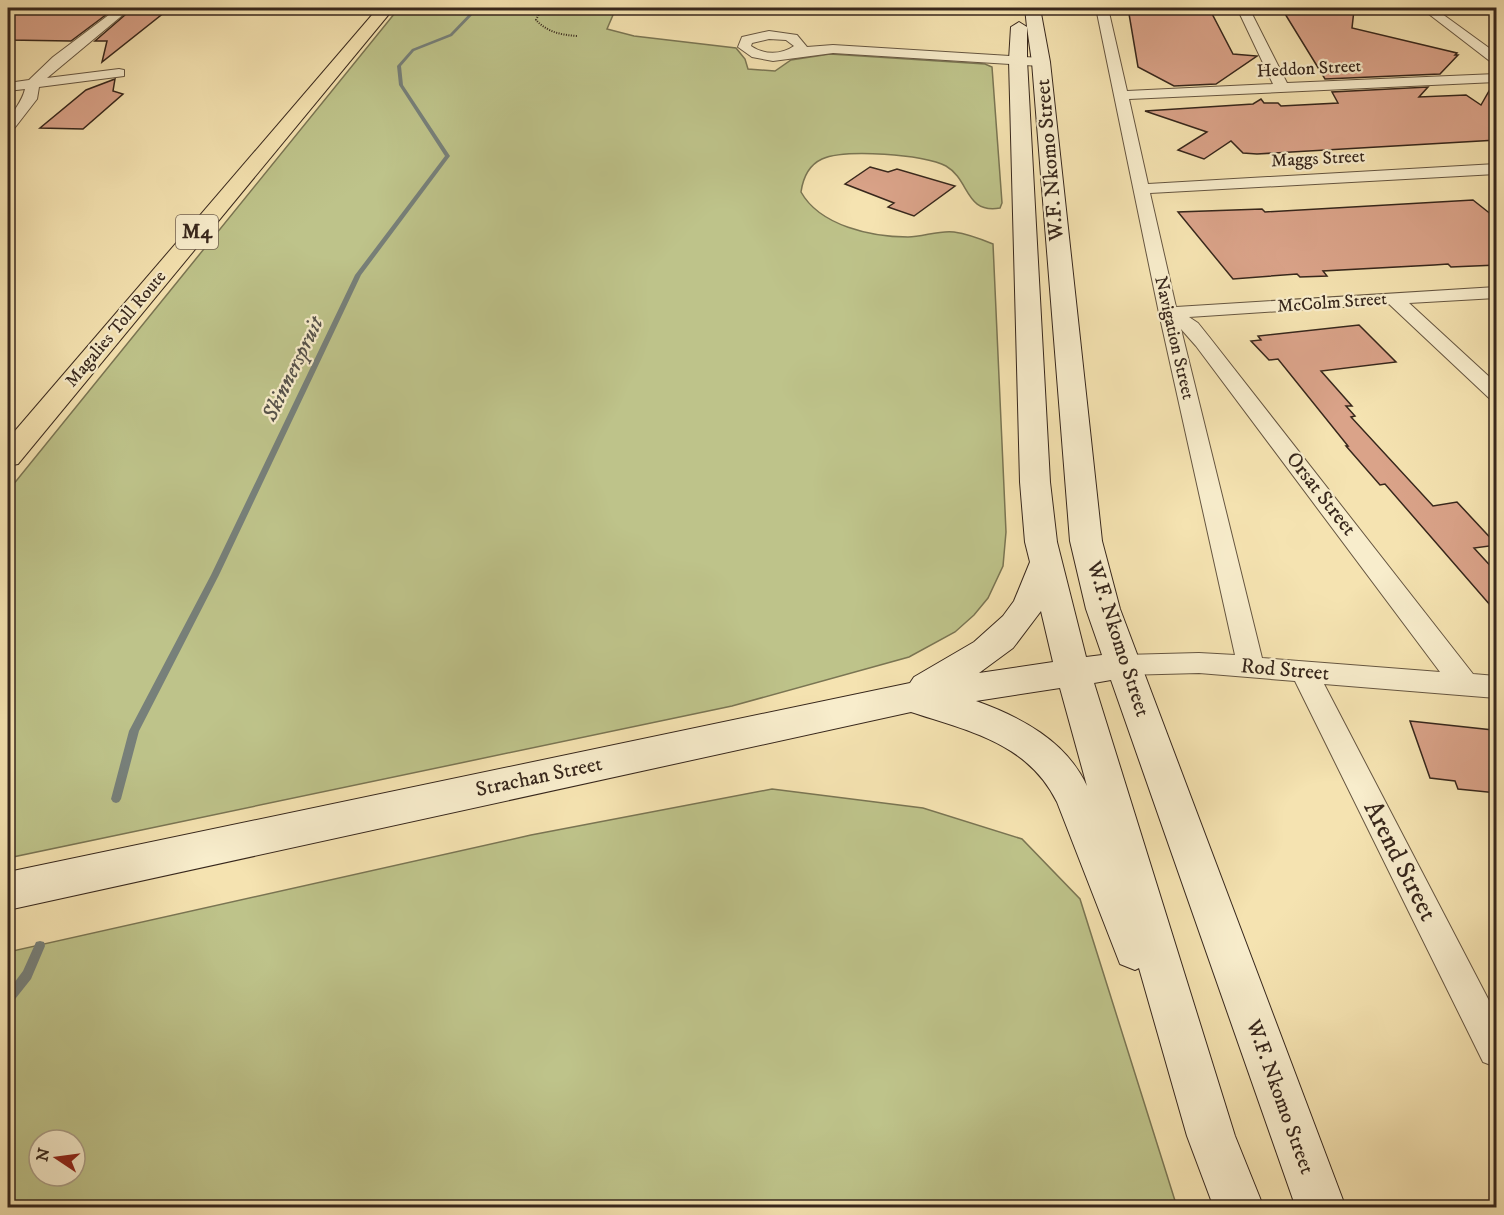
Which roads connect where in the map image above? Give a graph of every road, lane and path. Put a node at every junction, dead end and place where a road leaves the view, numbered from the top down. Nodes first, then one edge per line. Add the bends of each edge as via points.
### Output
1 (125, 8) edge
2 (370, 8) edge
3 (386, 8) edge
4 (542, 8) edge
5 (1020, 8) edge
6 (1032, 8) edge
7 (1102, 8) edge
8 (1244, 8) edge
9 (1427, 8) edge
10 (1445, 8) edge
11 (577, 36) dead end
12 (797, 46) dead end
13 (1497, 46) edge
14 (1015, 49) junction
15 (862, 51) junction
16 (1497, 59) edge
17 (119, 73) dead end
18 (1497, 78) edge
19 (33, 84) junction
20 (8, 87) edge
21 (1282, 88) junction
22 (1122, 95) junction
23 (8, 127) edge
24 (1497, 169) edge
25 (1142, 189) junction
26 (1497, 292) edge
27 (1394, 299) junction
28 (1168, 313) junction
29 (1497, 394) edge
30 (8, 426) edge
31 (8, 457) edge
32 (1046, 562) junction
33 (1124, 664) junction
34 (1251, 667) junction
35 (1304, 672) junction
36 (1073, 673) junction
37 (1465, 684) junction
38 (1497, 687) edge
39 (906, 698) junction
40 (8, 891) edge
41 (1497, 1049) edge
42 (1211, 1137) junction
43 (1239, 1208) edge
44 (1322, 1208) edge

1 - 19 street
2 - 30 highway, Magalies Toll Route / M4
3 - 31 highway, Magalies Toll Route / M4
4 - 11 path via 536,20 542,27 557,34
5 - 14 main road, W.F. Nkomo Street
6 - 14 main road, W.F. Nkomo Street
7 - 22 street, Navigation Street
8 - 21 street
9 - 16 street
10 - 13 street
12 - 15 street
14 - 15 street
14 - 15 street
14 - 32 main road, W.F. Nkomo Street via 1035,482
14 - 33 main road, W.F. Nkomo Street via 1086,541 1103,609
17 - 19 street
18 - 21 street, Heddon Street
19 - 20 street
19 - 23 street via 30,99
21 - 22 street, Heddon Street
22 - 25 street, Navigation Street
24 - 25 street, Maggs Street
25 - 28 street, Navigation Street
26 - 27 street, McColm Street
27 - 28 street, McColm Street
27 - 29 street
28 - 34 street, Navigation Street
28 - 37 street, Orsat Street via 1191,327
32 - 36 main road, W.F. Nkomo Street
32 - 39 main road via 1037,591 1005,638
33 - 34 street, Rod Street
33 - 36 main road, Rod Street
33 - 44 main road, W.F. Nkomo Street
34 - 35 street, Rod Street
35 - 37 street, Rod Street
35 - 41 street, Arend Street
36 - 39 main road, Strachan Street
36 - 42 main road, W.F. Nkomo Street
37 - 38 street, Rod Street
39 - 40 main road, Strachan Street
39 - 42 main road via 956,708 1006,729 1053,765 1071,789
42 - 43 main road, W.F. Nkomo Street

